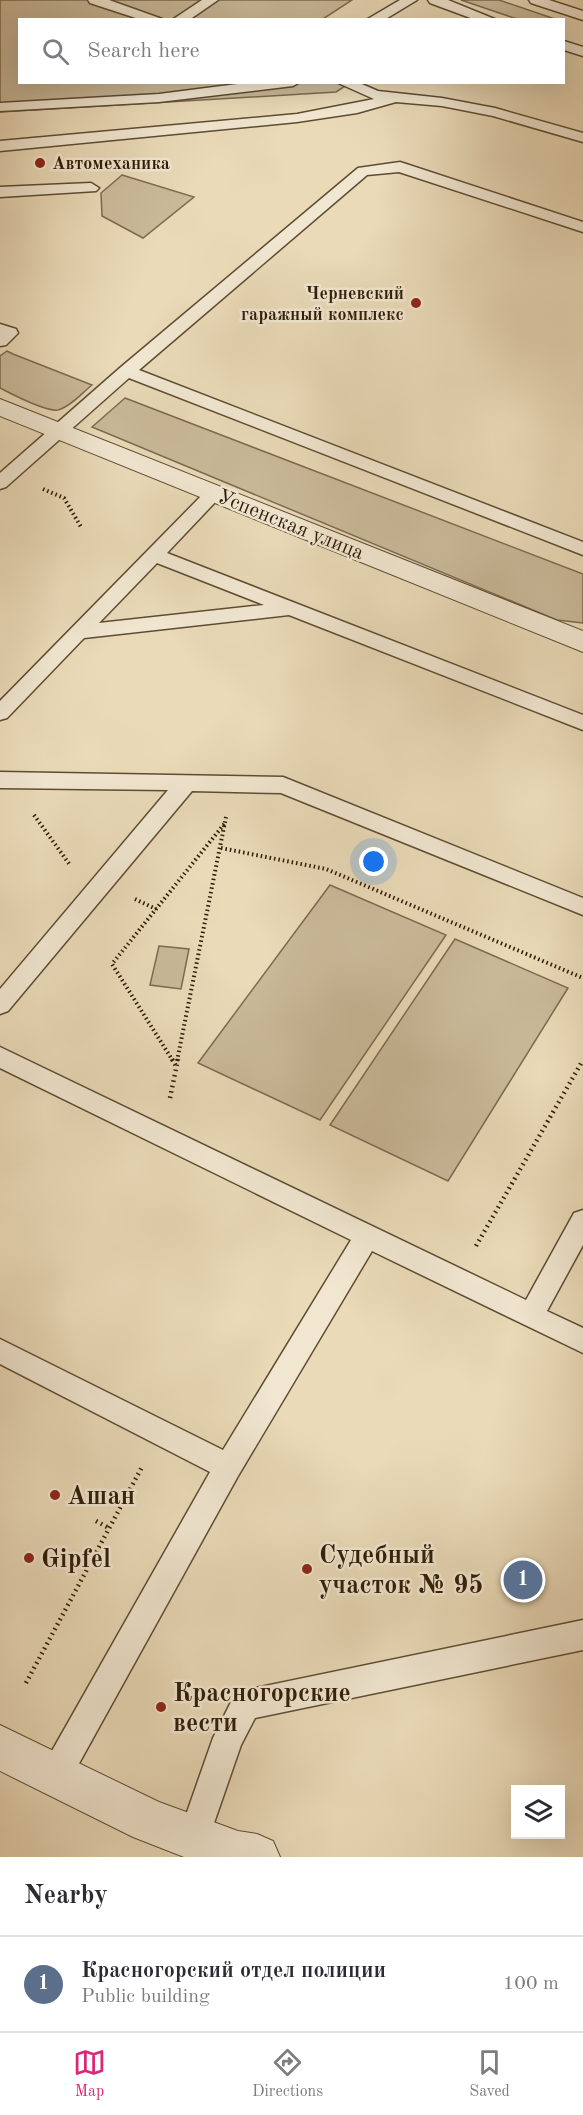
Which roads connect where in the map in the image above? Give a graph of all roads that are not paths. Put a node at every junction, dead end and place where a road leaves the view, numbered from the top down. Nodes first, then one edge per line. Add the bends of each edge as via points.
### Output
1 (95, 0) edge
2 (211, 0) edge
3 (410, 0) edge
4 (435, 0) edge
5 (536, 0) edge
6 (583, 16) edge
7 (152, 18) edge
8 (182, 18) edge
9 (377, 18) edge
10 (484, 18) edge
11 (565, 45) edge
12 (583, 52) edge
13 (276, 84) edge
14 (348, 84) edge
15 (409, 84) edge
16 (395, 97) junction
17 (418, 99) junction
18 (0, 106) edge
19 (583, 138) edge
20 (0, 146) edge
21 (91, 188) dead end
22 (0, 192) edge
23 (583, 227) edge
24 (0, 330) edge
25 (0, 341) edge
26 (127, 371) junction
27 (0, 407) edge
28 (58, 431) junction
29 (5, 479) edge
30 (214, 493) junction
31 (583, 549) edge
32 (154, 555) junction
33 (292, 609) junction
34 (79, 632) junction
35 (583, 642) edge
36 (0, 713) edge
37 (583, 723) edge
38 (4, 780) edge
39 (186, 783) junction
40 (583, 907) edge
41 (0, 1005) edge
42 (0, 1057) edge
43 (583, 1221) edge
44 (368, 1235) junction
45 (532, 1314) junction
46 (583, 1341) edge
47 (0, 1351) edge
48 (228, 1467) junction
49 (583, 1635) edge
50 (0, 1747) edge
51 (55, 1776) junction
52 (194, 1838) junction
53 (248, 1855) edge

1 - 7 lane
2 - 8 lane
3 - 9 lane
4 - 10 lane
5 - 6 lane
11 - 12 lane
13 - 18 lane via 159,98
14 - 16 lane via 375,95
15 - 17 lane
16 - 17 lane
16 - 20 lane via 374,105 278,120 118,138
17 - 19 lane via 495,112
21 - 22 lane
23 - 26 lane via 400,167 363,171
24 - 25 lane via 10,333
26 - 28 lane
26 - 31 lane
27 - 28 street, Успенская улица
28 - 29 lane
28 - 30 street, Успенская улица
30 - 32 lane
30 - 35 street, Успенская улица
32 - 33 lane
32 - 34 lane
33 - 34 lane
33 - 37 lane
34 - 36 lane
38 - 39 lane
39 - 40 lane via 283,785
39 - 41 lane
42 - 44 lane
43 - 45 lane
44 - 45 lane
44 - 48 lane
45 - 46 lane
47 - 48 lane
48 - 51 lane
49 - 52 lane via 246,1705 228,1738
50 - 51 street
51 - 52 street
52 - 53 street

